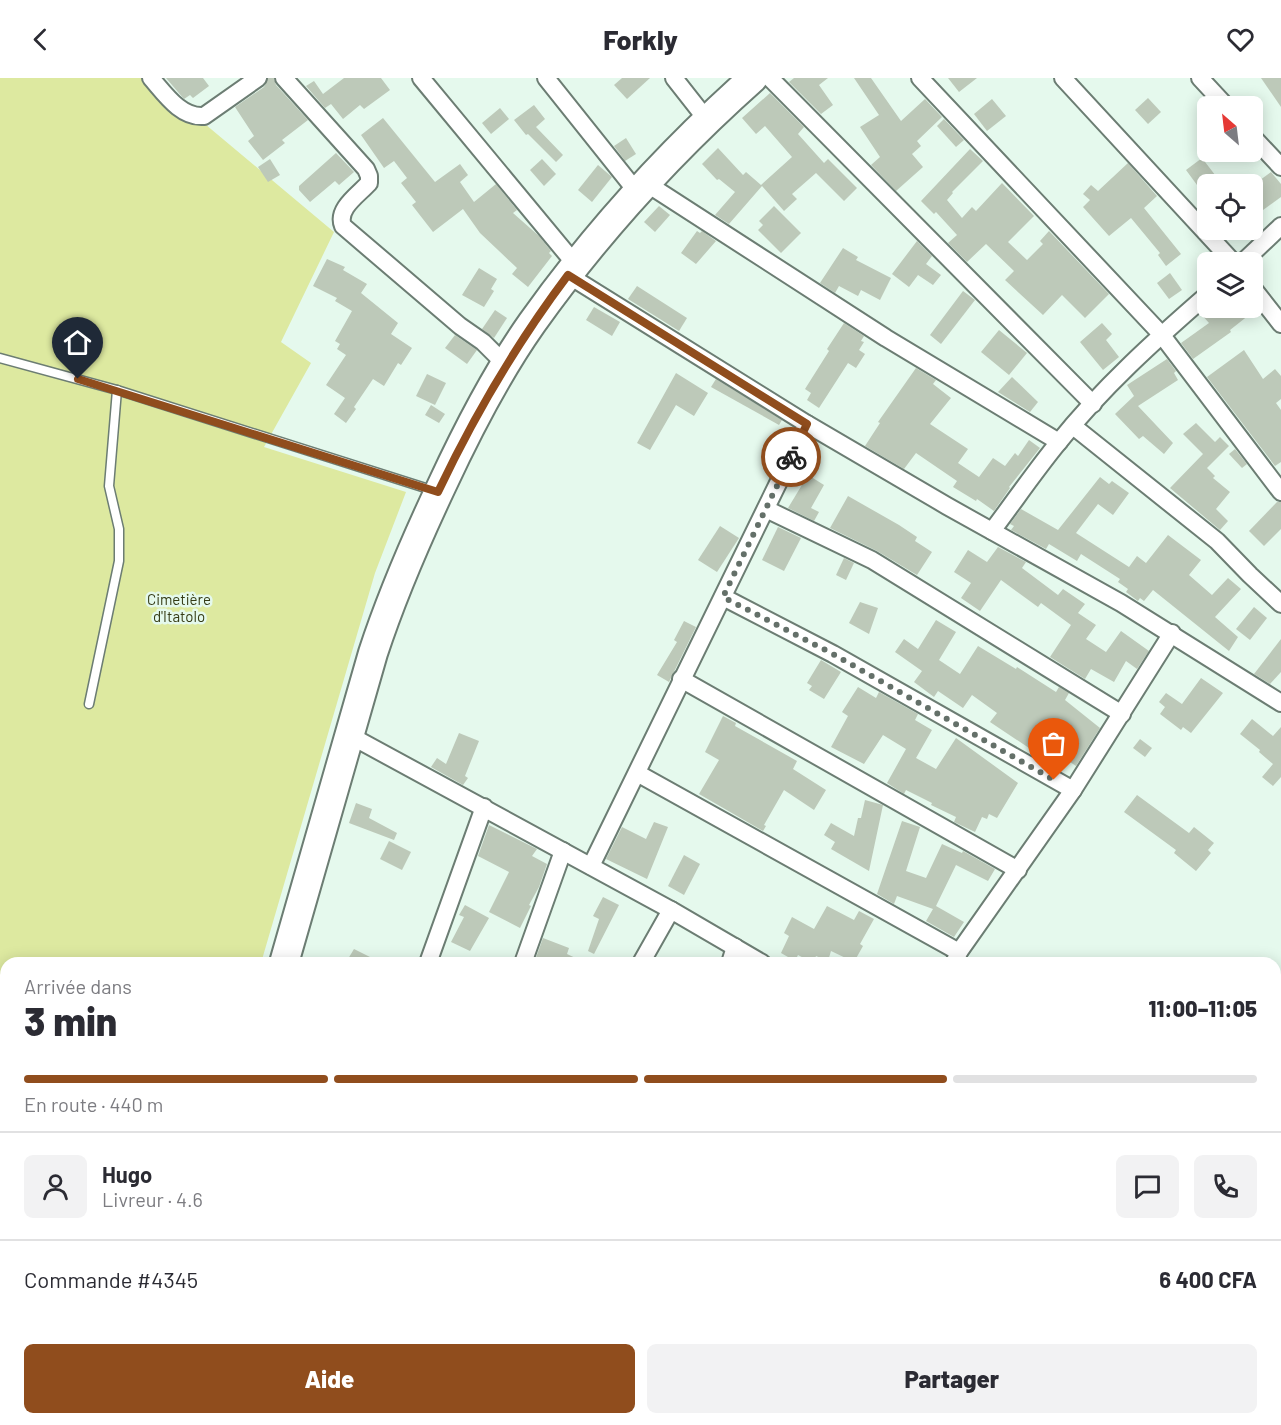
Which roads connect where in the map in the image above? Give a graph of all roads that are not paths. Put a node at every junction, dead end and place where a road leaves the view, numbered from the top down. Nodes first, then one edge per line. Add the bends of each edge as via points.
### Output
1 (151, 78) edge
2 (258, 78) edge
3 (284, 78) edge
4 (421, 78) edge
5 (546, 78) edge
6 (674, 78) edge
7 (753, 78) edge
8 (770, 78) edge
9 (920, 78) edge
10 (1063, 78) edge
11 (1200, 78) edge
12 (1217, 96) edge
13 (706, 120) junction
14 (1263, 148) edge
15 (1281, 167) edge
16 (641, 188) junction
17 (1281, 226) edge
18 (1224, 252) edge
19 (1254, 252) edge
20 (572, 270) junction
21 (1263, 301) edge
22 (1197, 303) edge
23 (1281, 324) edge
24 (1161, 334) junction
25 (0, 358) edge
26 (506, 365) junction
27 (117, 390) junction
28 (1093, 404) junction
29 (807, 424) junction
30 (1073, 426) junction
31 (1059, 442) junction
32 (438, 492) junction
33 (1281, 492) edge
34 (766, 509) junction
35 (993, 531) junction
36 (723, 597) junction
37 (1281, 604) edge
38 (1172, 633) junction
39 (681, 679) junction
40 (1281, 703) edge
41 (89, 704) dead end
42 (1122, 714) junction
43 (351, 736) junction
44 (637, 773) junction
45 (1073, 790) junction
46 (484, 807) junction
47 (564, 851) junction
48 (591, 866) junction
49 (1018, 870) junction
50 (671, 910) junction
51 (732, 955) edge
52 (286, 957) edge
53 (430, 957) edge
54 (526, 957) edge
55 (644, 957) edge
56 (955, 957) edge
57 (958, 957) edge

1 - 2 street via 179,109 196,117 204,116
3 - 26 street via 369,176 369,183 343,210 343,226
4 - 20 street
5 - 16 street
6 - 13 street
7 - 13 highway
8 - 28 street
9 - 24 street
10 - 18 street
11 - 12 street
13 - 16 highway
14 - 15 street
16 - 20 highway
16 - 31 street
17 - 19 street
20 - 26 highway
20 - 29 street
21 - 23 street
22 - 24 street
24 - 28 street
24 - 33 street
25 - 27 lane
26 - 32 highway
27 - 32 lane
27 - 41 lane via 109,486 119,529 119,561
28 - 30 street
29 - 34 street
29 - 35 street
30 - 31 street
30 - 37 street via 1217,541
31 - 35 street
32 - 43 highway via 387,611
34 - 36 street
34 - 42 street via 872,560
35 - 38 street
36 - 39 street
36 - 45 street
38 - 40 street
38 - 42 street
39 - 44 street
39 - 49 street
42 - 45 street
43 - 46 street
43 - 52 highway
44 - 48 street
44 - 56 street
45 - 49 street
46 - 47 street
46 - 53 street
47 - 48 street
47 - 54 street
48 - 50 street
49 - 57 street
50 - 51 street
50 - 55 street

